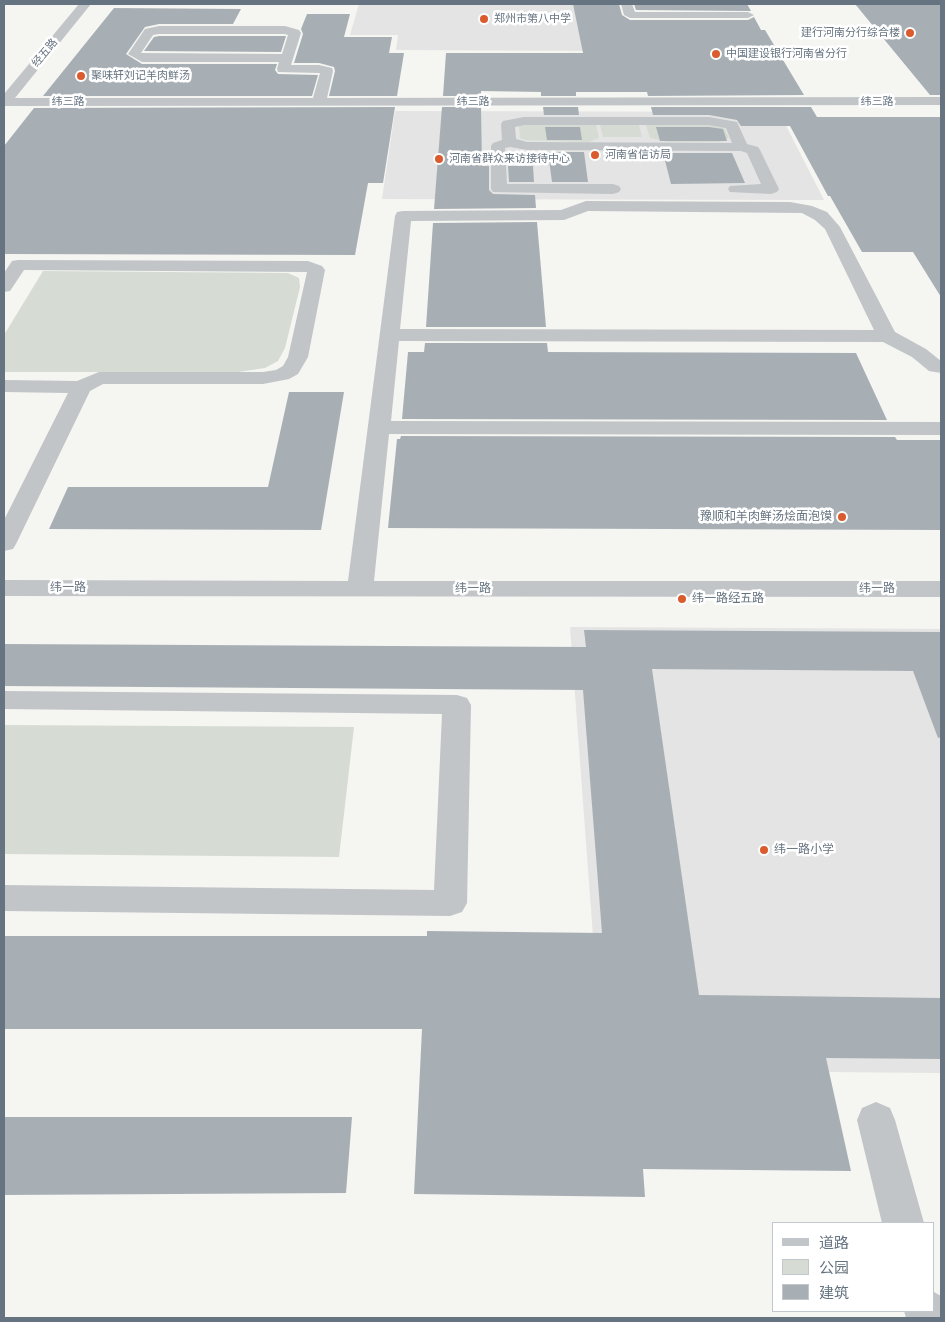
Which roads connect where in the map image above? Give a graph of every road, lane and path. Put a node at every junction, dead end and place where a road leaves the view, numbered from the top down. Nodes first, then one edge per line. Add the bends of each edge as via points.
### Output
1 (85, 4) edge
2 (627, 4) edge
3 (748, 15) dead end
4 (287, 58) junction
5 (4, 102) edge
6 (319, 102) junction
7 (616, 102) junction
8 (941, 102) edge
9 (621, 121) junction
10 (509, 142) junction
11 (741, 146) junction
12 (625, 189) dead end
13 (722, 189) dead end
14 (4, 286) edge
15 (390, 335) junction
16 (887, 336) junction
17 (941, 367) edge
18 (4, 386) edge
19 (81, 386) junction
20 (379, 427) junction
21 (941, 429) edge
22 (4, 544) edge
23 (4, 588) edge
24 (360, 588) junction
25 (941, 589) edge
26 (4, 700) edge
27 (4, 898) edge
28 (876, 1120) dead end
29 (903, 1222) edge

1 - 5 street, 经五路
2 - 3 street via 630,14
4 - 4 street via 142,58 134,54 149,32 159,30 285,30 295,33
4 - 6 street via 283,69 327,71
5 - 6 street, 纬三路
6 - 7 street, 纬三路
7 - 8 street, 纬三路
7 - 9 street
9 - 10 street via 524,121 508,124
9 - 11 street via 709,121 732,126
10 - 11 street via 526,146
10 - 12 street via 498,146 499,189
11 - 13 street via 753,150 771,190
14 - 19 street via 18,265 308,266 316,270 298,357 291,370 282,375 263,378 99,378
15 - 16 street
15 - 16 street via 403,216 541,216 564,214 586,206 790,206 821,216 832,227
15 - 20 street
16 - 17 street
18 - 19 street
19 - 22 street
20 - 21 street
20 - 24 street
23 - 24 street, 纬一路
24 - 25 street, 纬一路
26 - 27 street via 457,705 450,903
28 - 29 street

